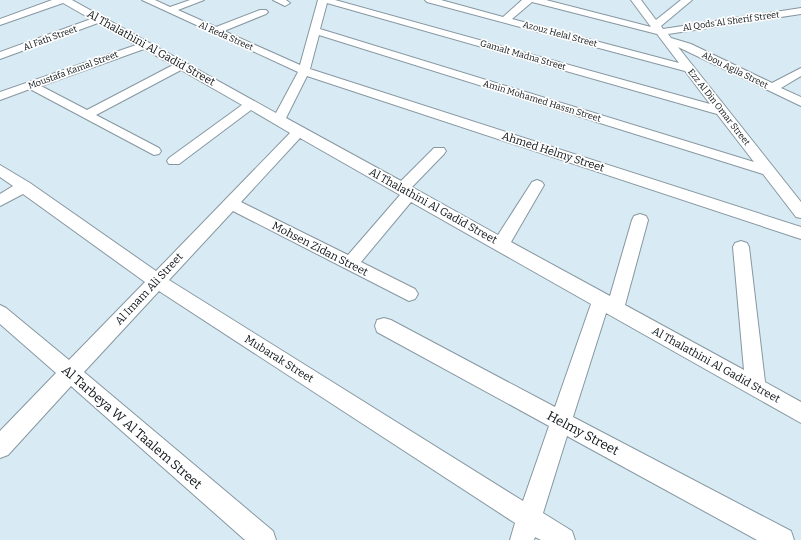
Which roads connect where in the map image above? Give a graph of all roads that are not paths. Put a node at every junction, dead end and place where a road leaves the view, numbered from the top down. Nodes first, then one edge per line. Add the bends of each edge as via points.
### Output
1 (61, 0) edge
2 (65, 0) edge
3 (148, 0) edge
4 (199, 0) edge
5 (324, 0) edge
6 (434, 0) edge
7 (528, 0) edge
8 (535, 0) edge
9 (636, 0) edge
10 (687, 0) edge
11 (476, 3) dead end
12 (568, 8) junction
13 (170, 10) junction
14 (467, 10) junction
15 (801, 11) edge
16 (263, 12) dead end
17 (100, 19) junction
18 (505, 20) junction
19 (0, 22) edge
20 (215, 30) junction
21 (544, 30) junction
22 (315, 31) junction
23 (661, 32) junction
24 (145, 44) junction
25 (0, 56) edge
26 (182, 65) junction
27 (689, 68) junction
28 (304, 71) junction
29 (801, 71) edge
30 (31, 85) junction
31 (772, 88) junction
32 (0, 96) edge
33 (801, 102) edge
34 (251, 104) junction
35 (722, 111) junction
36 (87, 115) junction
37 (279, 120) junction
38 (299, 131) junction
39 (154, 151) dead end
40 (439, 151) dead end
41 (174, 161) dead end
42 (0, 170) edge
43 (768, 171) junction
44 (537, 185) dead end
45 (25, 186) junction
46 (406, 191) junction
47 (0, 201) edge
48 (230, 203) junction
49 (801, 213) edge
50 (640, 220) dead end
51 (801, 233) edge
52 (501, 244) junction
53 (741, 247) dead end
54 (350, 264) junction
55 (157, 281) junction
56 (409, 294) dead end
57 (608, 305) junction
58 (0, 314) edge
59 (384, 326) dead end
60 (70, 373) junction
61 (756, 388) junction
62 (801, 413) edge
63 (562, 421) junction
64 (0, 447) edge
65 (530, 518) junction
66 (264, 540) edge
67 (522, 540) edge
68 (563, 540) edge
69 (782, 540) edge

1 - 19 street
2 - 17 street, Al Thalathini Al Gadid Street
3 - 13 street, Al Reda Street
4 - 13 street
5 - 22 street
5 - 35 street, Gamalt Madna Street
6 - 14 street, Azouz Helal Street
7 - 18 street
8 - 12 street, Abou Agila Street
9 - 23 street, Ezz Al Din Omar Street
10 - 23 street
11 - 14 street
12 - 21 street
12 - 23 street, Abou Agila Street
13 - 20 street, Al Reda Street
14 - 18 street, Azouz Helal Street
15 - 23 street, Al Qods Al Sherif Street
16 - 20 street
17 - 24 street, Al Thalathini Al Gadid Street
17 - 25 street, Al Fath Street
18 - 21 street, Azouz Helal Street
20 - 28 street, Al Reda Street
21 - 27 street, Azouz Helal Street
22 - 28 street
22 - 43 street, Amin Mohamed Hassn Street
23 - 27 street, Ezz Al Din Omar Street
23 - 31 street, Abou Agila Street
24 - 26 street, Al Thalathini Al Gadid Street
24 - 30 street, Moustafa Kamal Street
26 - 34 street, Al Thalathini Al Gadid Street
26 - 36 street
27 - 35 street, Ezz Al Din Omar Street
28 - 37 street
28 - 51 street, Ahmed Helmy Street
29 - 31 street
30 - 32 street, Moustafa Kamal Street
30 - 36 street
31 - 33 street, Abou Agila Street
34 - 37 street, Al Thalathini Al Gadid Street
34 - 41 street
35 - 43 street, Ezz Al Din Omar Street
36 - 39 street
37 - 38 street, Al Thalathini Al Gadid Street
38 - 46 street, Al Thalathini Al Gadid Street
38 - 48 street, Al Imam Ali Street
40 - 46 street
42 - 45 street, Mubarak Street
43 - 49 street, Ezz Al Din Omar Street
44 - 52 street
45 - 47 street
45 - 55 street, Mubarak Street
46 - 52 street, Al Thalathini Al Gadid Street
46 - 54 street
48 - 54 street, Mohsen Zidan Street
48 - 55 street, Al Imam Ali Street
50 - 57 street
52 - 57 street, Al Thalathini Al Gadid Street
53 - 61 street
54 - 56 street, Mohsen Zidan Street
55 - 60 street, Al Imam Ali Street
55 - 65 street, Mubarak Street
57 - 61 street, Al Thalathini Al Gadid Street
57 - 63 street
58 - 60 street, Al Tarbeya W Al Taalem Street
59 - 63 street, Helmy Street
60 - 64 street, Al Imam Ali Street
60 - 66 street, Al Tarbeya W Al Taalem Street
61 - 62 street, Al Thalathini Al Gadid Street
63 - 65 street
63 - 69 street, Helmy Street
65 - 67 street
65 - 68 street, Mubarak Street

